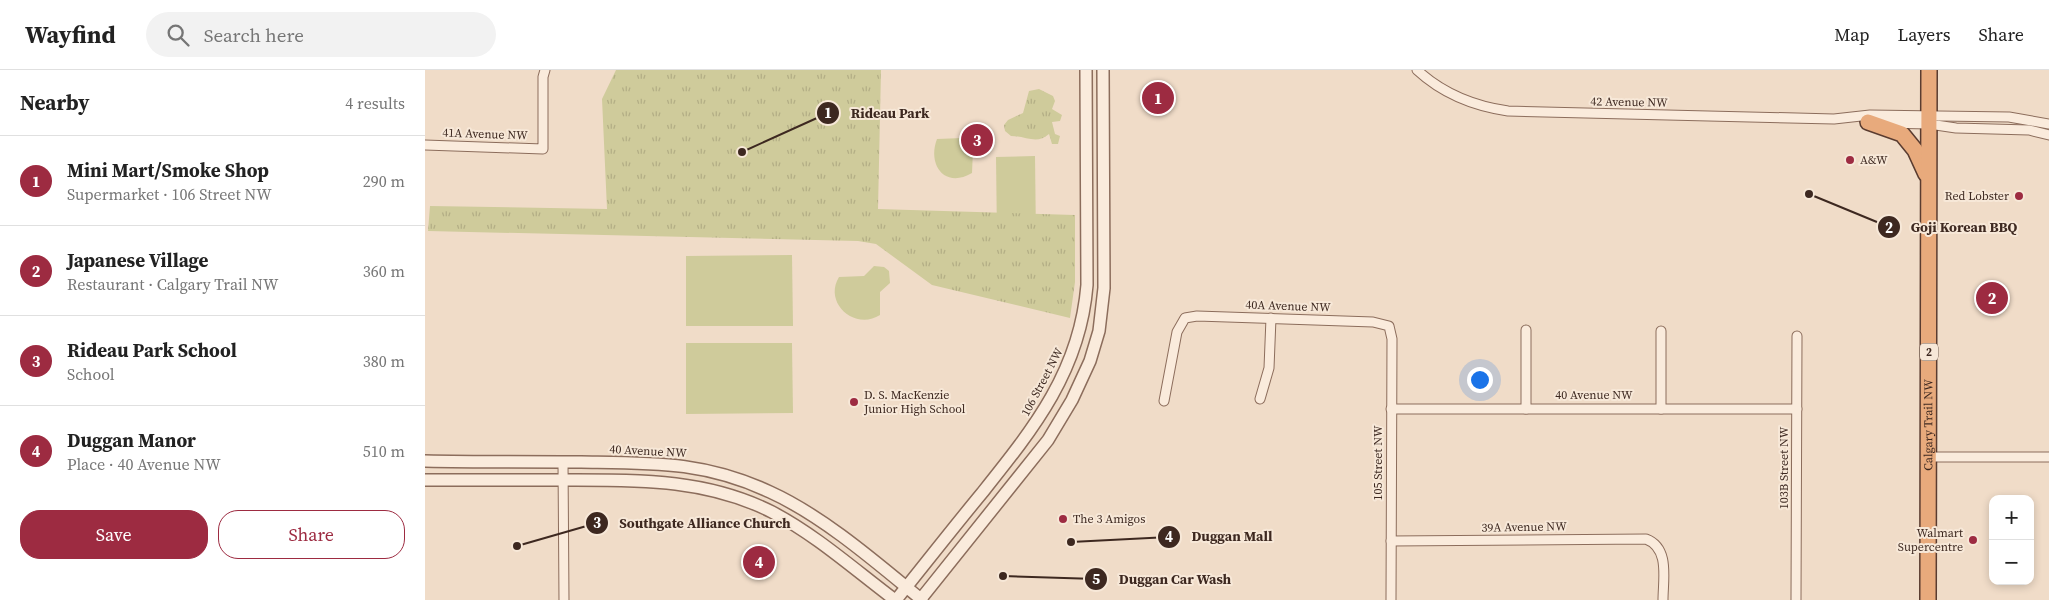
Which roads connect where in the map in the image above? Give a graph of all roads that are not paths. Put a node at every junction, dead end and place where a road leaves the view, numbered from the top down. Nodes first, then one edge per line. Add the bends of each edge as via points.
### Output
1 (545, 70) edge
2 (1086, 70) edge
3 (1103, 70) edge
4 (1417, 70) edge
5 (1929, 70) edge
6 (1850, 118) junction
7 (1929, 120) junction
8 (1868, 122) junction
9 (2049, 124) edge
10 (2049, 135) edge
11 (425, 144) edge
12 (1929, 179) junction
13 (1271, 318) junction
14 (1389, 326) joint
15 (1526, 330) dead end
16 (1661, 331) dead end
17 (1797, 336) dead end
18 (1260, 399) dead end
19 (1164, 401) dead end
20 (1391, 409) junction
21 (1526, 409) junction
22 (1661, 409) junction
23 (1797, 409) junction
24 (1928, 457) junction
25 (2049, 457) edge
26 (425, 461) edge
27 (563, 462) junction
28 (425, 480) edge
29 (564, 480) junction
30 (1391, 541) junction
31 (906, 587) junction
32 (564, 600) edge
33 (896, 600) edge
34 (921, 600) edge
35 (1391, 600) edge
36 (1663, 600) edge
37 (1796, 600) edge
38 (1928, 600) edge

1 - 11 street, 41A Avenue NW via 543,150
2 - 31 street, 106 Street NW via 1087,286 1075,351 1031,431
3 - 34 street via 1105,288 1099,331 1090,361 1076,394 1048,440
4 - 6 street, 42 Avenue NW via 1466,102 1508,111
5 - 7 highway, Calgary Trail NW / 2
6 - 7 street, 42 Avenue NW
6 - 8 street, 42 Avenue NW
7 - 8 street, 42 Avenue NW
7 - 9 street, 42 Avenue NW via 2014,117
7 - 10 street, 42 Avenue NW via 1956,128 2029,130
7 - 12 highway, Calgary Trail NW / 2
8 - 12 highway via 1892,129 1906,138
12 - 24 highway, Calgary Trail NW / 2
13 - 14 street, 40A Avenue NW via 1373,322
13 - 18 street via 1269,368
13 - 19 street, 40A Avenue NW via 1185,318 1177,332
14 - 20 street, 105 Street NW via 1392,339
15 - 21 street
16 - 22 street
17 - 23 street, 103B Street NW
20 - 21 street, 40 Avenue NW
20 - 30 street, 105 Street NW
21 - 22 street, 40 Avenue NW
22 - 23 street, 40 Avenue NW
23 - 37 street, 103B Street NW
24 - 25 street
24 - 38 highway, Calgary Trail NW / 2
26 - 27 street, 40 Avenue NW
27 - 29 street
27 - 31 street, 40 Avenue NW via 669,464 709,470 739,479 799,508
28 - 29 street
29 - 32 street
29 - 33 street via 664,481 729,494 784,519
30 - 35 street, 105 Street NW
30 - 36 street, 39A Avenue NW via 1646,539 1657,545 1663,556
31 - 33 street, 106 Street NW
31 - 34 street, 40 Avenue NW

